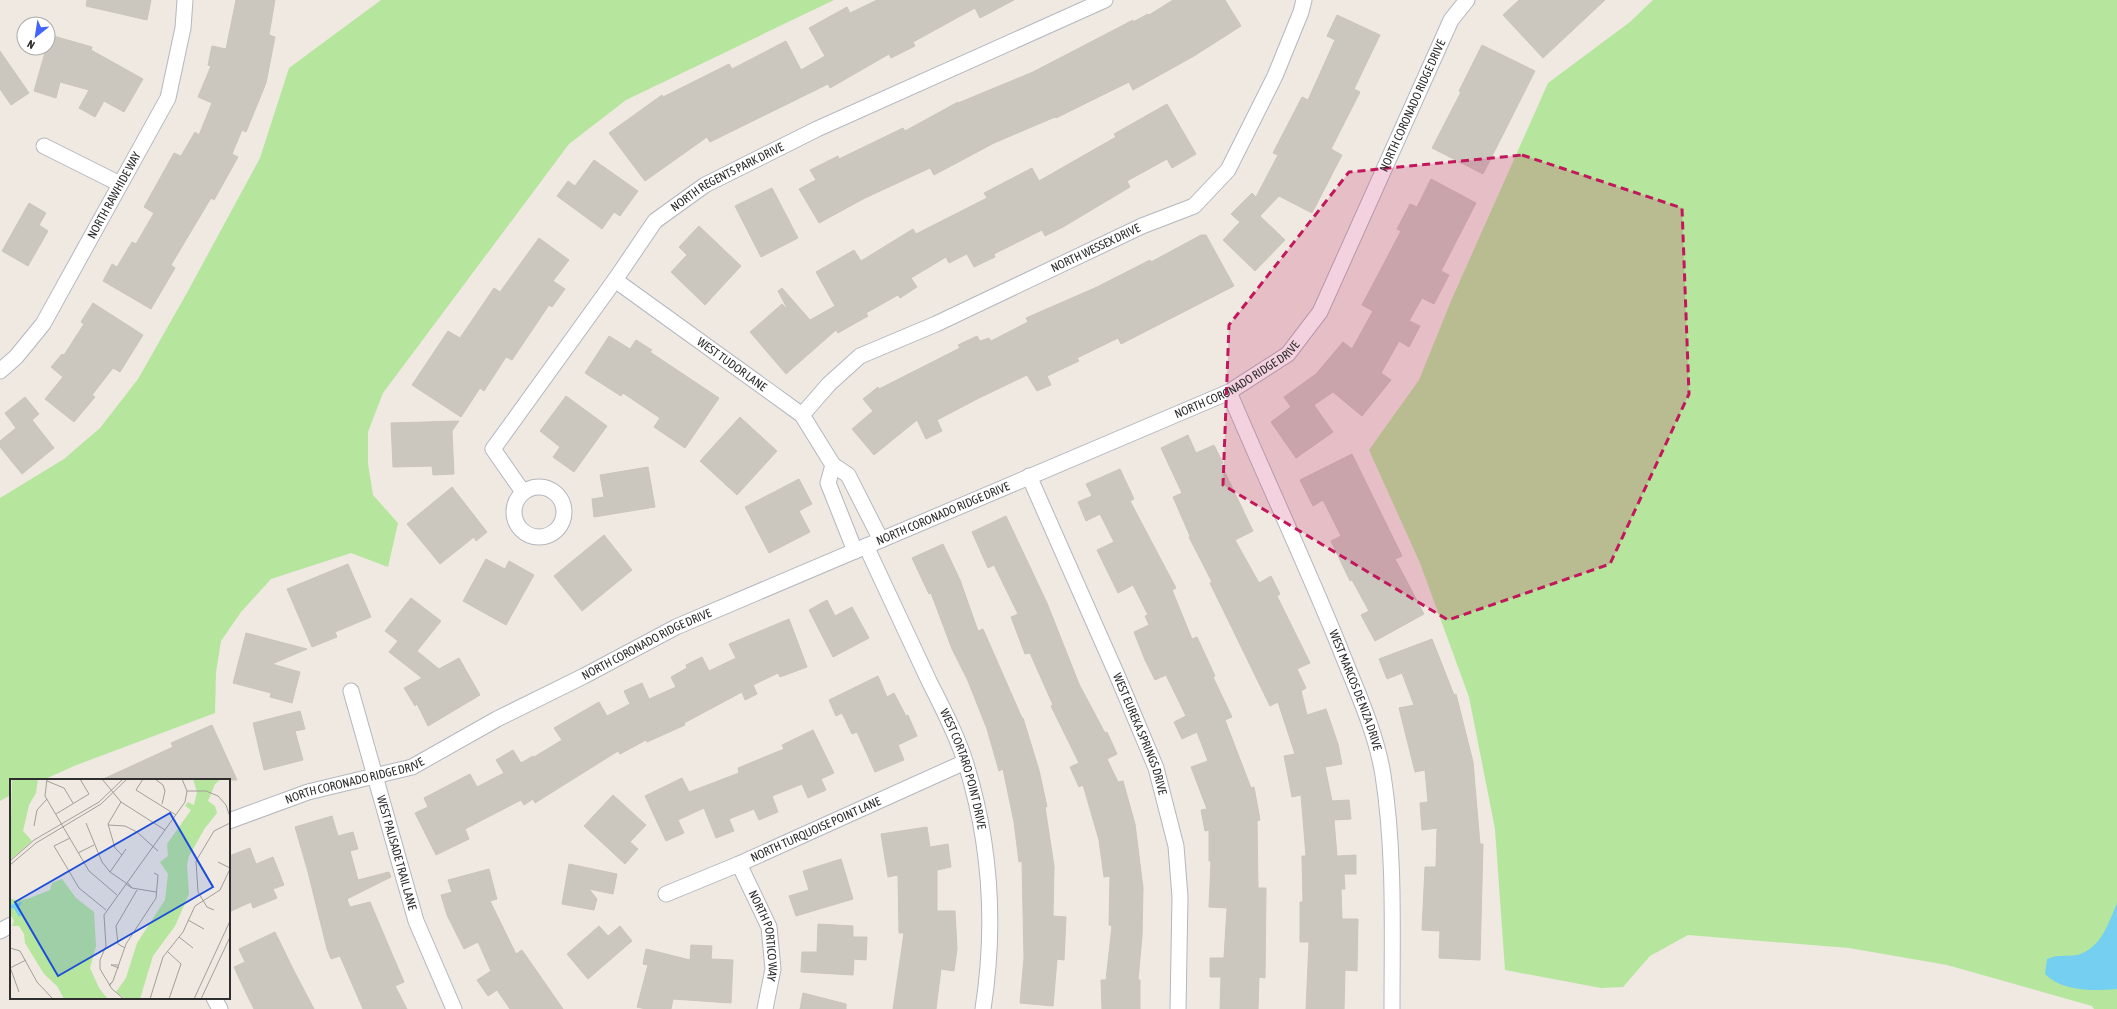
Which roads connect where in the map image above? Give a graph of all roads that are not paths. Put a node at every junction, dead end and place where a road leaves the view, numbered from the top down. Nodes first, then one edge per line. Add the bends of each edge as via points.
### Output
1 (185, 0) edge
2 (1105, 0) edge
3 (1304, 0) edge
4 (1467, 0) edge
5 (44, 146) dead end
6 (120, 184) junction
7 (615, 280) junction
8 (0, 371) edge
9 (1229, 392) junction
10 (802, 415) junction
11 (833, 465) junction
12 (1029, 476) junction
13 (523, 492) dead end
14 (881, 540) junction
15 (860, 549) junction
16 (351, 691) dead end
17 (966, 762) junction
18 (374, 775) junction
19 (230, 820) edge
20 (739, 864) junction
21 (666, 894) dead end
22 (10, 926) edge
23 (0, 931) edge
24 (215, 999) edge
25 (220, 1009) edge
26 (454, 1009) edge
27 (765, 1009) edge
28 (983, 1009) edge
29 (1178, 1009) edge
30 (1392, 1009) edge

1 - 6 street, NORTH RAWHIDE WAY via 183,28 168,98
2 - 7 street, NORTH REGENTS PARK DRIVE via 817,129 705,185 655,221
3 - 10 street, NORTH WESSEX DRIVE via 1275,76 1228,170 1194,206 1142,226 936,324 860,356 829,384
4 - 9 street, NORTH CORONADO RIDGE DRIVE via 1451,20 1320,312 1288,354
5 - 6 street
6 - 8 street, NORTH RAWHIDE WAY via 43,324 16,357
7 - 10 street, WEST TUDOR LANE
7 - 13 street, NORTH REGENTS PARK DRIVE via 493,449
9 - 12 street, NORTH CORONADO RIDGE DRIVE
9 - 30 street, WEST MARCOS DE NIZA DRIVE via 1323,606 1362,704 1382,774 1390,839
10 - 11 street, WEST TUDOR LANE
11 - 14 street, WEST TUDOR LANE via 848,475
11 - 15 street via 828,483
12 - 14 street, NORTH CORONADO RIDGE DRIVE
12 - 29 street, WEST EUREKA SPRINGS DRIVE via 1156,768 1176,846 1180,897
14 - 15 street, NORTH CORONADO RIDGE DRIVE
15 - 17 street, WEST CORTARO POINT DRIVE via 943,710
15 - 18 street, NORTH CORONADO RIDGE DRIVE via 676,627 497,719 412,767
16 - 18 street, WEST PALISADE TRAIL LANE
17 - 20 street, NORTH TURQUOISE POINT LANE
17 - 28 street, WEST CORTARO POINT DRIVE via 982,821 991,909 988,976
18 - 19 street, NORTH CORONADO RIDGE DRIVE via 308,792
18 - 26 street, WEST PALISADE TRAIL LANE via 416,921
20 - 21 street, NORTH TURQUOISE POINT LANE
20 - 27 street, NORTH PORTICO WAY via 769,927 772,969
22 - 23 street
24 - 25 street

